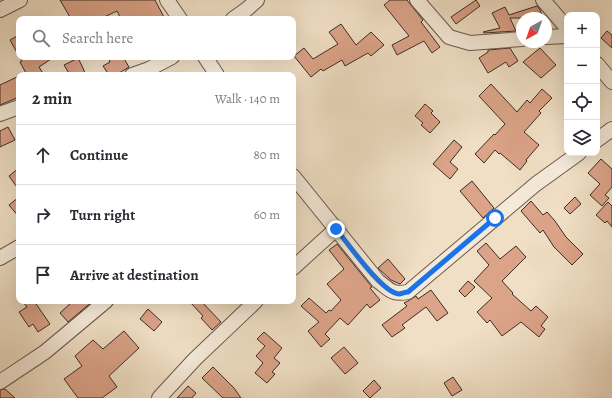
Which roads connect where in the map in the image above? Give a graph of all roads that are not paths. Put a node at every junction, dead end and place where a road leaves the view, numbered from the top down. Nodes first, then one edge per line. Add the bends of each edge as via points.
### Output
1 (20, 0) edge
2 (168, 0) edge
3 (257, 0) edge
4 (417, 0) edge
5 (543, 0) edge
6 (0, 10) edge
7 (178, 16) edge
8 (238, 16) edge
9 (564, 24) edge
10 (564, 36) edge
11 (552, 37) edge
12 (516, 39) edge
13 (167, 60) edge
14 (207, 60) edge
15 (600, 68) edge
16 (142, 72) edge
17 (215, 72) edge
18 (612, 82) edge
19 (16, 108) edge
20 (0, 114) edge
21 (612, 129) edge
22 (600, 138) edge
23 (575, 156) edge
24 (296, 180) edge
25 (336, 229) junction
26 (16, 249) edge
27 (0, 258) edge
28 (296, 265) edge
29 (102, 304) edge
30 (253, 304) edge
31 (0, 382) edge
32 (159, 398) edge

1 - 6 street
2 - 7 street
3 - 8 street
4 - 12 street via 448,37 470,43
5 - 9 street
10 - 11 street
13 - 16 street
14 - 17 street
15 - 18 street
19 - 20 street
21 - 22 street
23 - 25 street via 536,184 408,292 398,294 378,281
24 - 25 street
25 - 28 street
26 - 27 street
29 - 31 street via 45,352
30 - 32 street via 195,359

